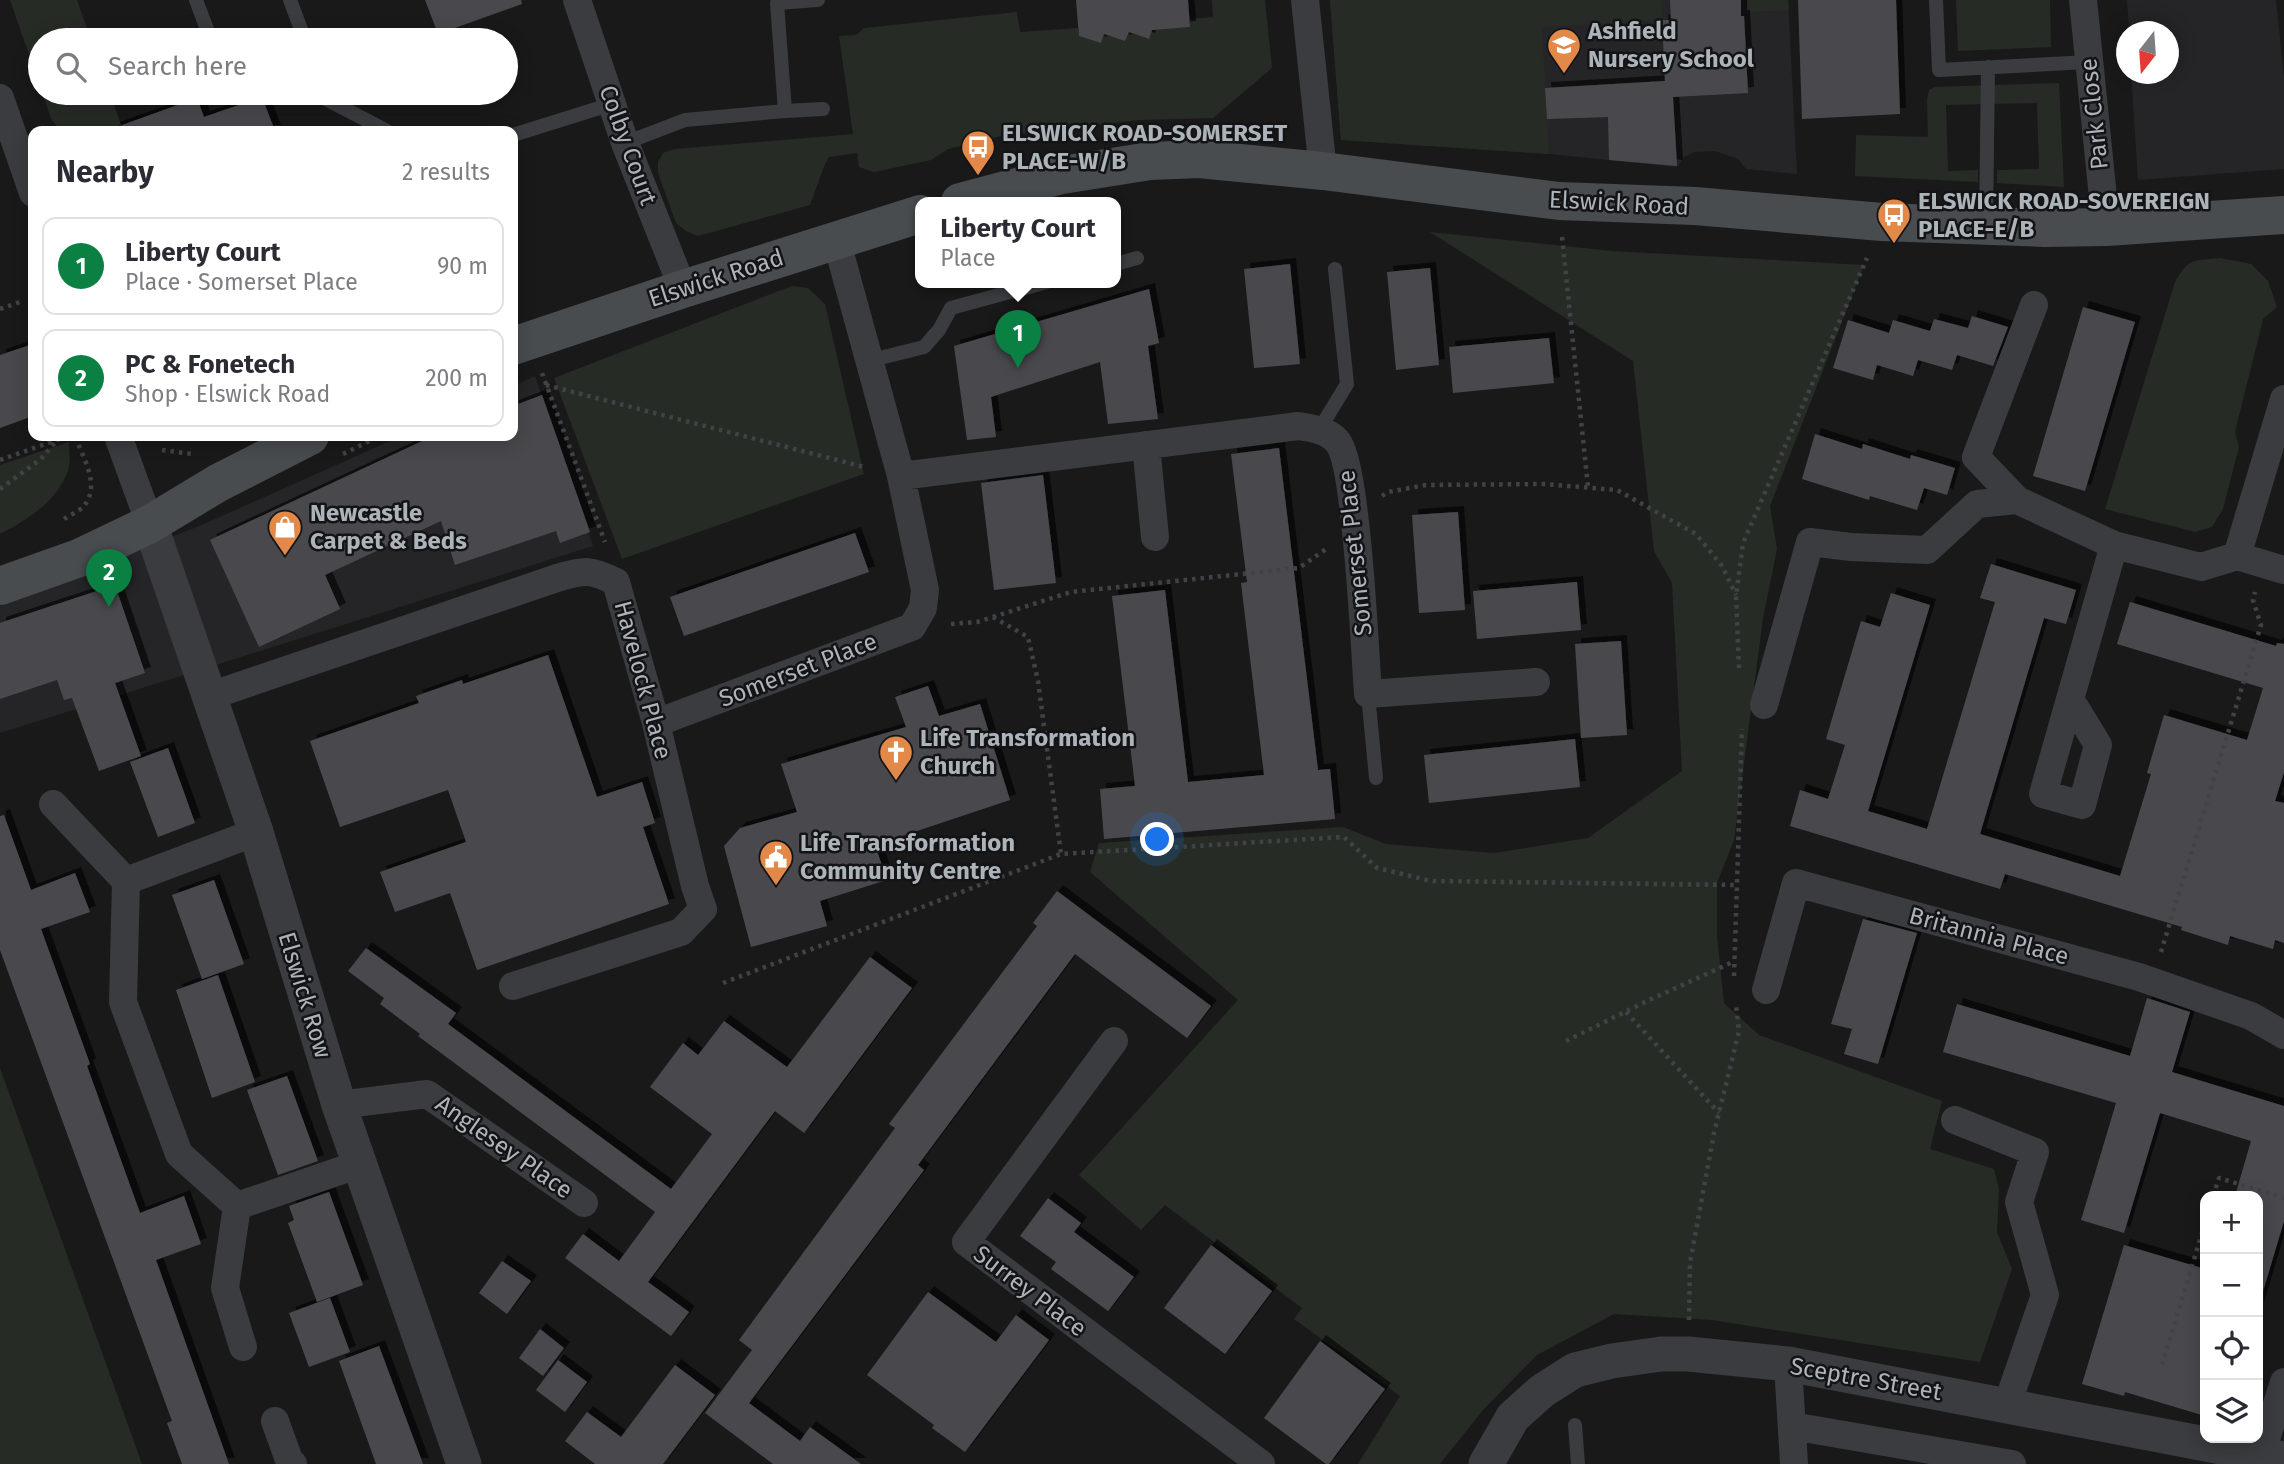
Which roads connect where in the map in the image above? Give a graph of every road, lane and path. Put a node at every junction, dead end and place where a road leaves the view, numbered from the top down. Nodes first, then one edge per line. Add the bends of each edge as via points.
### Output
1 (196, 0) edge
2 (290, 0) edge
3 (578, 0) edge
4 (818, 0) edge
5 (1304, 0) edge
6 (1936, 0) edge
7 (2083, 0) edge
8 (206, 28) edge
9 (300, 28) edge
10 (2088, 62) junction
11 (1988, 67) junction
12 (612, 104) junction
13 (337, 105) edge
14 (823, 108) dead end
15 (2, 110) edge
16 (785, 111) junction
17 (377, 126) edge
18 (518, 133) edge
19 (625, 144) junction
20 (1323, 172) junction
21 (28, 180) edge
22 (979, 197) edge
23 (1559, 201) junction
24 (915, 215) edge
25 (2284, 215) edge
26 (1882, 222) junction
27 (1986, 226) junction
28 (2106, 227) junction
29 (836, 239) junction
30 (1137, 258) dead end
31 (1121, 263) edge
32 (1335, 269) dead end
33 (1025, 288) edge
34 (683, 289) junction
35 (20, 302) dead end
36 (2034, 305) dead end
37 (0, 309) edge
38 (521, 343) edge
39 (869, 361) junction
40 (546, 385) junction
41 (2284, 399) edge
42 (1320, 430) junction
43 (52, 441) edge
44 (56, 441) edge
45 (77, 441) edge
46 (120, 441) edge
47 (300, 441) edge
48 (1146, 445) junction
49 (162, 450) dead end
50 (201, 456) dead end
51 (0, 460) edge
52 (901, 476) junction
53 (1588, 488) junction
54 (0, 489) edge
55 (2017, 500) junction
56 (1354, 513) junction
57 (64, 519) dead end
58 (150, 524) junction
59 (1155, 537) dead end
60 (2114, 545) junction
61 (2261, 563) edge
62 (606, 577) junction
63 (0, 586) edge
64 (1736, 596) junction
65 (993, 617) junction
66 (912, 627) junction
67 (1740, 678) dead end
68 (1536, 682) dead end
69 (1368, 694) junction
70 (210, 696) junction
71 (2070, 699) dead end
72 (1753, 712) joint
73 (656, 723) junction
74 (1376, 778) dead end
75 (52, 803) dead end
76 (256, 832) junction
77 (1061, 854) junction
78 (126, 881) junction
79 (1737, 885) junction
80 (1735, 961) junction
81 (723, 983) dead end
82 (2152, 983) junction
83 (513, 986) dead end
84 (1734, 986) dead end
85 (1766, 990) dead end
86 (1735, 998) dead end
87 (1626, 1012) junction
88 (2284, 1035) edge
89 (1114, 1041) dead end
90 (1566, 1041) dead end
91 (339, 1105) junction
92 (1719, 1113) junction
93 (1955, 1120) dead end
94 (360, 1164) junction
95 (2215, 1191) edge
96 (2261, 1191) edge
97 (2263, 1192) edge
98 (2284, 1198) edge
99 (584, 1203) dead end
100 (237, 1206) junction
101 (2200, 1240) edge
102 (243, 1347) dead end
103 (1688, 1354) junction
104 (1788, 1364) junction
105 (2162, 1365) dead end
106 (2284, 1382) edge
107 (2007, 1405) junction
108 (275, 1421) dead end
109 (1575, 1425) dead end
110 (1792, 1426) junction
111 (2268, 1459) edge
112 (293, 1464) edge
113 (464, 1464) edge
114 (1261, 1464) edge
115 (1486, 1464) edge
116 (1578, 1464) edge
117 (1794, 1464) edge
118 (2012, 1464) edge

1 - 8 lane
2 - 9 lane
3 - 12 street, Colby Court
4 - 16 lane via 776,3
5 - 20 street
6 - 11 lane via 1939,69
7 - 10 street, Park Close
10 - 11 lane
10 - 28 street, Park Close
11 - 27 lane
12 - 18 lane
12 - 19 street, Colby Court
13 - 17 lane
14 - 16 lane
15 - 21 street
16 - 19 lane via 685,120
19 - 34 street, Colby Court
20 - 22 main road, Elswick Road via 1199,159 1150,161 1062,175
20 - 23 main road, Elswick Road
23 - 26 main road, Elswick Road via 1696,206
23 - 53 path
24 - 29 main road, Elswick Road
25 - 28 main road, Elswick Road
26 - 27 main road, Elswick Road
26 - 64 path via 1743,542
27 - 28 main road, Elswick Road
29 - 34 main road, Elswick Road
29 - 39 street
30 - 31 lane
32 - 42 lane via 1346,384
33 - 39 lane via 951,308 924,347
34 - 38 main road, Elswick Road
35 - 37 path
36 - 55 street via 1976,457
38 - 40 path
39 - 52 street
40 - 52 path
40 - 62 path via 611,560
41 - 61 street
42 - 48 street via 1298,426
42 - 56 street, Somerset Place via 1336,440 1344,454
43 - 51 path
44 - 54 path via 41,459
45 - 57 path via 93,488 83,508
46 - 58 street
47 - 58 main road
48 - 52 street
48 - 59 street
49 - 50 path
52 - 66 street via 925,590 923,608
53 - 56 path via 1426,485 1388,492
53 - 64 path via 1617,490 1696,534 1722,566
55 - 60 street
55 - 72 street via 1977,504 1927,551 1810,542
56 - 65 path via 1331,545 1299,568 1071,592
56 - 69 street, Somerset Place
58 - 63 main road via 79,558
58 - 70 street, Elswick Row
60 - 61 street via 2202,567
60 - 71 street
61 - 82 path via 2253,600 2262,625
62 - 70 street, Havelock Place via 577,572 557,578
62 - 73 street, Havelock Place via 616,582
64 - 67 path
65 - 66 path
65 - 77 path via 1027,637 1038,681
66 - 73 street, Somerset Place
68 - 69 street
69 - 74 lane
70 - 76 street, Elswick Row
72 - 79 path
73 - 83 street, Havelock Place via 703,909 681,932
75 - 78 street
76 - 78 street
76 - 91 street, Elswick Row
77 - 79 path via 1345,836 1377,869 1431,881
77 - 81 path
78 - 100 street via 123,1002 179,1154
79 - 80 path
80 - 84 path
80 - 87 path
82 - 85 street, Britannia Place via 1796,883
82 - 88 street, Britannia Place via 2250,1016
86 - 92 path via 1740,1031
87 - 90 path
87 - 92 path
89 - 114 street, Surrey Place via 966,1242
91 - 94 street, Elswick Row
91 - 99 street, Anglesey Place via 427,1094
92 - 103 path via 1690,1263
93 - 107 street via 2035,1152 2019,1202 2045,1295
94 - 100 street
94 - 113 street, Elswick Row
95 - 96 path via 2219,1178
97 - 98 path
100 - 102 street via 225,1289
101 - 105 path
103 - 104 street, Sceptre Street
103 - 115 street, Sceptre Street via 1661,1354 1575,1370 1513,1417
104 - 107 street, Sceptre Street
104 - 110 street
106 - 111 street
107 - 111 street, Sceptre Street
108 - 112 street
109 - 116 lane
110 - 117 street
110 - 118 street

